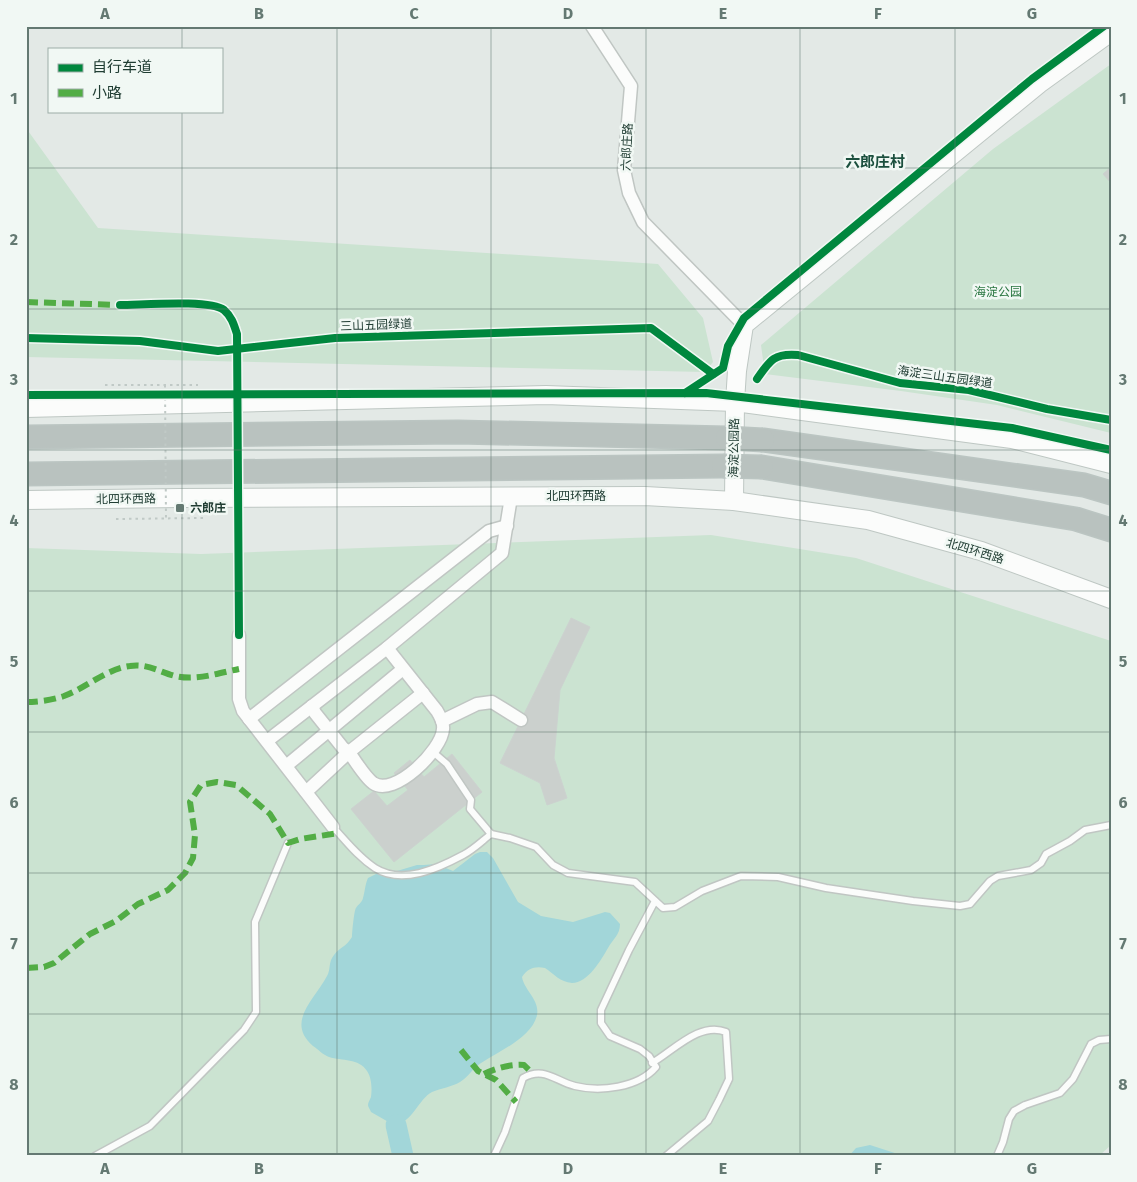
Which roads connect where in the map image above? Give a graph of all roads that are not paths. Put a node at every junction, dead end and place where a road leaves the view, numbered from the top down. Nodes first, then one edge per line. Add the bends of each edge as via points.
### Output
1 (592, 26) edge
2 (1111, 32) edge
3 (744, 325) junction
4 (735, 402) junction
5 (26, 408) edge
6 (26, 437) edge
7 (1111, 464) edge
8 (26, 474) edge
9 (1111, 493) edge
10 (511, 497) junction
11 (26, 500) edge
12 (734, 501) junction
13 (1076, 519) junction
14 (507, 526) junction
15 (1111, 530) edge
16 (1111, 538) edge
17 (1111, 599) edge
18 (239, 635) dead end
19 (387, 648) junction
20 (403, 669) junction
21 (423, 693) junction
22 (312, 706) junction
23 (249, 719) junction
24 (521, 720) dead end
25 (442, 721) junction
26 (329, 730) junction
27 (267, 742) junction
28 (348, 752) junction
29 (433, 752) junction
30 (286, 766) junction
31 (306, 792) junction
32 (1111, 825) edge
33 (333, 827) joint
34 (491, 834) junction
35 (288, 843) dead end
36 (655, 901) junction
37 (1111, 1039) edge
38 (652, 1063) junction
39 (95, 1156) edge
40 (494, 1156) edge
41 (666, 1156) edge
42 (997, 1156) edge

1 - 3 street, 六郎庄路 via 631,86 624,170 629,193 643,222
2 - 3 street via 1039,84
3 - 4 street, 海淀公园路
4 - 5 street via 546,395
4 - 7 street via 1012,439
4 - 12 street, 海淀公园路
6 - 9 highway, bridge via 458,432 726,438 763,440 1084,486
8 - 13 highway, bridge via 762,467
10 - 11 street, 北四环西路
10 - 12 street, 北四环西路 via 646,496
10 - 14 street
12 - 17 street, 北四环西路 via 868,520 981,551
13 - 15 highway
13 - 16 highway
14 - 19 street via 502,553
14 - 23 street via 489,531
18 - 23 street via 239,699
19 - 20 street
19 - 22 street
20 - 21 street
20 - 26 street
21 - 25 street
21 - 28 street
22 - 26 street
22 - 27 street
23 - 27 street
24 - 25 street via 492,702 477,704
25 - 29 street via 444,730
26 - 28 street
26 - 30 street
27 - 30 street
28 - 29 street via 373,783 389,786 397,784
28 - 31 street
29 - 34 lane via 447,764 471,800 470,809
30 - 31 street
31 - 33 street
32 - 36 lane via 1086,830 1046,854 1042,864 1031,870 998,876 970,904 960,906 826,888 778,877 741,876 702,891 676,907 663,908
33 - 34 lane via 360,856 375,868 390,874 419,874 464,854
34 - 36 lane via 536,847 553,865 568,873 635,882
35 - 39 lane via 255,922 256,1012 244,1030 150,1126
36 - 38 lane via 601,1010 601,1023 610,1036 640,1049
37 - 42 lane via 1091,1044 1073,1079 1060,1093 1014,1111
38 - 40 lane via 656,1067 651,1073 629,1084 607,1088 575,1086 541,1072 523,1078
38 - 41 lane via 694,1034 719,1029 726,1032 729,1079 719,1100 708,1120

